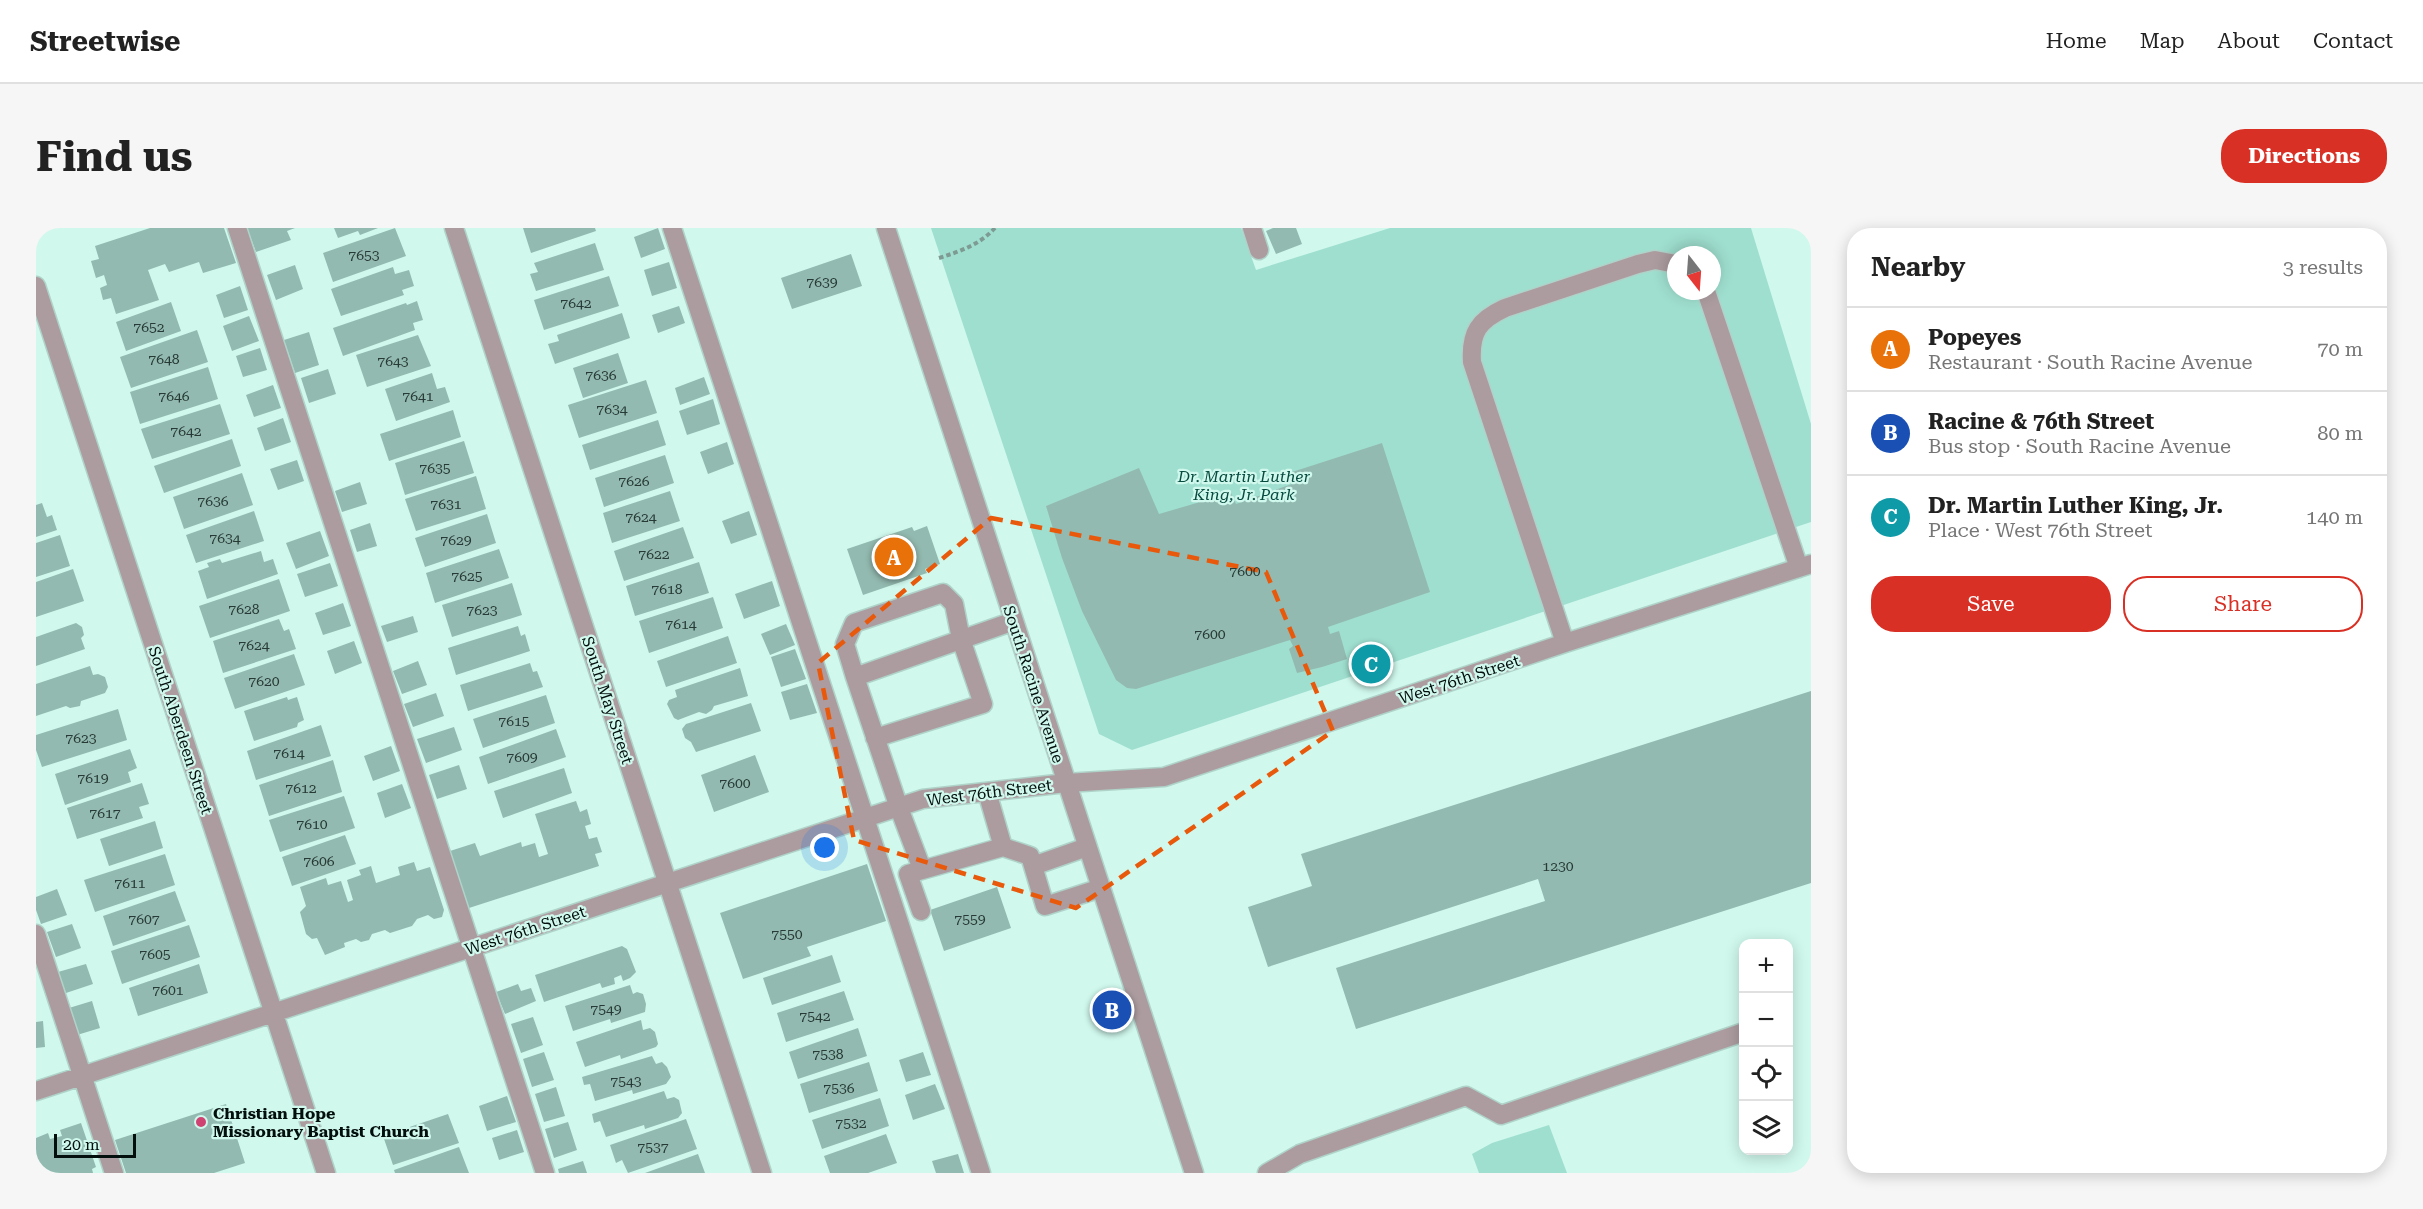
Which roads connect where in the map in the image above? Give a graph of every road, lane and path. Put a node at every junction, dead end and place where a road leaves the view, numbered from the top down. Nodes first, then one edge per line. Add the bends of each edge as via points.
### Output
1 (237, 228) edge
2 (454, 228) edge
3 (672, 228) edge
4 (886, 228) edge
5 (995, 228) edge
6 (1252, 228) edge
7 (1259, 250) dead end
8 (939, 258) dead end
9 (1667, 262) edge
10 (36, 286) edge
11 (1709, 300) edge
12 (1805, 566) edge
13 (1014, 621) junction
14 (962, 639) junction
15 (1565, 643) junction
16 (855, 677) junction
17 (875, 738) junction
18 (1066, 783) junction
19 (987, 792) junction
20 (899, 808) junction
21 (865, 818) junction
22 (1003, 847) junction
23 (1087, 847) junction
24 (1033, 866) junction
25 (922, 869) junction
26 (667, 883) junction
27 (1101, 888) junction
28 (921, 911) dead end
29 (36, 934) edge
30 (472, 948) junction
31 (273, 1013) junction
32 (1739, 1033) edge
33 (83, 1075) junction
34 (36, 1090) edge
35 (114, 1173) edge
36 (326, 1173) edge
37 (545, 1173) edge
38 (762, 1173) edge
39 (981, 1173) edge
40 (1194, 1173) edge
41 (1267, 1173) edge

1 - 30 street
2 - 26 street, South May Street
3 - 21 street
4 - 13 street, South Racine Avenue
5 - 8 path via 963,251
6 - 7 street
9 - 15 street via 1638,264 1505,308 1489,315 1471,344 1472,362
10 - 31 street, South Aberdeen Street
11 - 12 street
12 - 15 street, West 76th Street
13 - 14 street
13 - 18 street, South Racine Avenue
14 - 16 street
14 - 16 street via 954,604 943,593 854,623 844,644
14 - 17 street via 983,704
15 - 18 street, West 76th Street via 1164,777
16 - 17 street
17 - 20 street
18 - 19 street, West 76th Street
18 - 23 street, South Racine Avenue
19 - 20 street, West 76th Street via 923,799
19 - 22 street
20 - 21 street, West 76th Street
20 - 25 street
21 - 26 street, West 76th Street
21 - 39 street
22 - 24 street via 1030,856
22 - 25 street
23 - 24 street
23 - 27 street, South Racine Avenue
24 - 27 street via 1046,906
25 - 28 street via 908,874
26 - 30 street, West 76th Street
26 - 38 street, South May Street
27 - 40 street, South Racine Avenue
29 - 33 street
30 - 31 street, West 76th Street
30 - 37 street
31 - 33 street, West 76th Street
31 - 36 street, South Aberdeen Street
32 - 41 street via 1501,1115 1466,1096 1300,1154
33 - 34 street, West 76th Street
33 - 35 street

